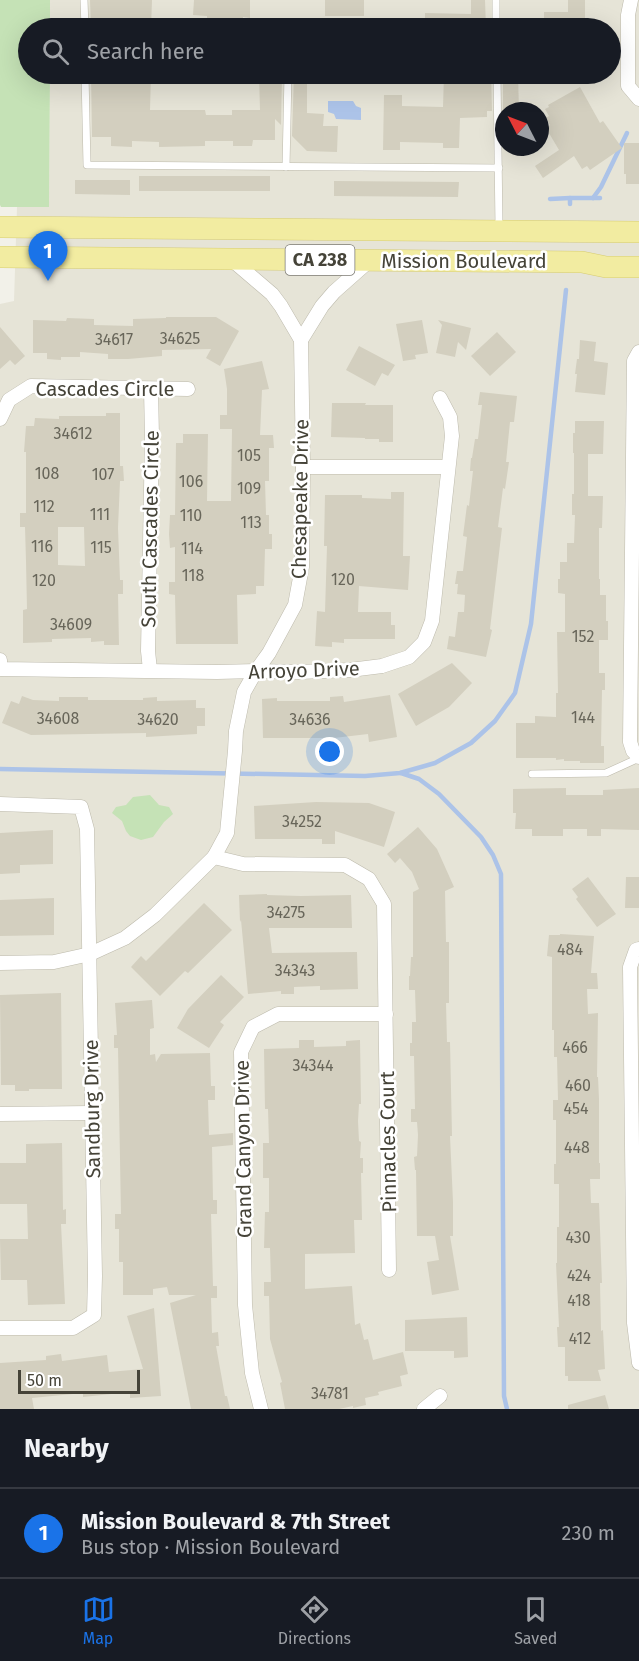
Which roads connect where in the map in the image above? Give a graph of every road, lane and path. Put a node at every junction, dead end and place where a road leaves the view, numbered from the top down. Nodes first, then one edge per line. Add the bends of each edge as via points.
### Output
1 (84, 0) edge
2 (496, 0) edge
3 (631, 0) edge
4 (85, 18) edge
5 (496, 18) edge
6 (86, 84) edge
7 (288, 84) edge
8 (497, 84) edge
9 (639, 99) edge
10 (286, 167) junction
11 (499, 168) junction
12 (0, 226) edge
13 (500, 231) junction
14 (639, 232) edge
15 (0, 257) edge
16 (231, 259) junction
17 (369, 261) junction
18 (639, 267) edge
19 (301, 340) junction
20 (639, 352) edge
21 (151, 388) junction
22 (188, 389) dead end
23 (440, 398) dead end
24 (0, 419) edge
25 (303, 467) junction
26 (448, 467) junction
27 (635, 483) edge
28 (635, 620) edge
29 (0, 660) edge
30 (0, 669) edge
31 (150, 670) junction
32 (256, 671) junction
33 (639, 757) edge
34 (532, 774) dead end
35 (0, 804) edge
36 (214, 857) junction
37 (639, 949) edge
38 (90, 954) junction
39 (0, 963) edge
40 (386, 1014) junction
41 (91, 1113) junction
42 (0, 1114) edge
43 (389, 1270) dead end
44 (0, 1328) edge
45 (639, 1363) edge
46 (440, 1396) dead end
47 (261, 1409) edge
48 (424, 1409) edge

1 - 4 lane
2 - 5 lane
3 - 9 street via 628,86
6 - 10 lane via 87,165
7 - 10 lane
8 - 11 lane
10 - 11 lane
11 - 13 lane
12 - 13 main road, Mission Boulevard / CA 238
13 - 14 main road, Mission Boulevard / CA 238
15 - 16 main road, Mission Boulevard / CA 238
16 - 17 main road, Mission Boulevard / CA 238
16 - 19 street, Chesapeake Drive via 272,294
17 - 18 main road, Mission Boulevard / CA 238 via 582,262
17 - 19 street via 334,292
19 - 25 street, Chesapeake Drive
20 - 27 street via 634,361
21 - 22 street, Cascades Circle
21 - 24 street, Cascades Circle via 31,386 9,400
21 - 31 street, South Cascades Circle
23 - 26 street, Arroyo Drive via 450,417
25 - 26 street
25 - 32 street, Chesapeake Drive via 302,567 295,605
26 - 32 street, Arroyo Drive via 432,621 424,642 409,657 382,666
27 - 28 street
28 - 33 street via 630,742
29 - 30 street
30 - 31 street, Arroyo Drive
31 - 32 street, Arroyo Drive
32 - 36 street, Chesapeake Drive via 244,692 236,731 227,832
33 - 34 lane via 606,773
35 - 38 street, Sandburg Drive via 81,807 87,829
36 - 38 street, Chesapeake Drive via 155,915 125,938
36 - 40 street, Pinnacles Court via 243,864 345,865 369,879 384,904
37 - 45 street via 630,967 633,1323
38 - 39 street, Chesapeake Drive via 54,962
38 - 41 street, Sandburg Drive
40 - 43 street, Pinnacles Court
40 - 47 street, Grand Canyon Drive via 278,1014 253,1027 241,1052 245,1305 252,1373
41 - 42 street
41 - 44 street, Sandburg Drive via 94,1315 74,1328
46 - 48 street

